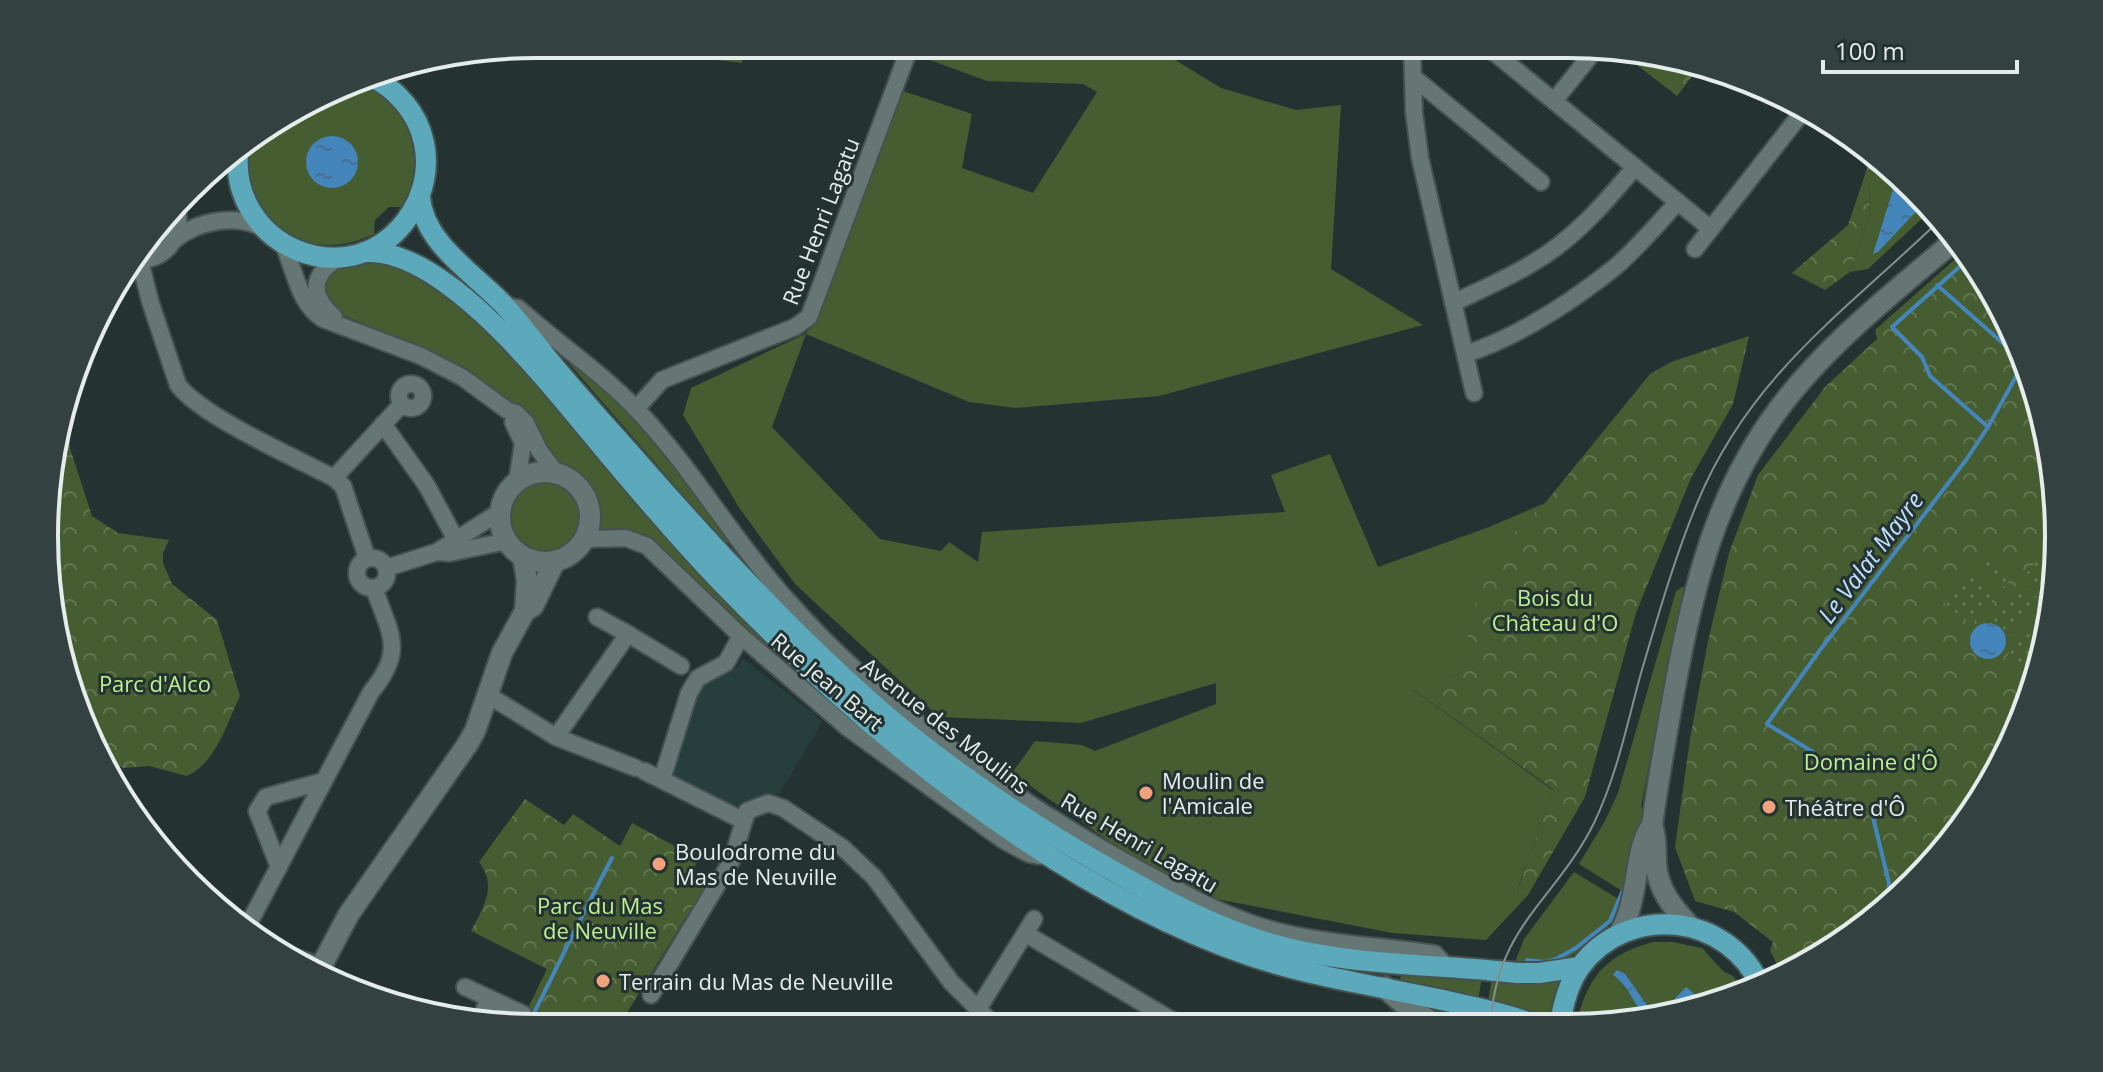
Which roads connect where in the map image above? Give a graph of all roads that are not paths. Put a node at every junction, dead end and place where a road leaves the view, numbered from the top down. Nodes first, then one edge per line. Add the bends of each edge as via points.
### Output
1 (906, 58) edge
2 (1412, 58) edge
3 (1501, 58) edge
4 (1588, 59) edge
5 (1413, 77) junction
6 (381, 83) edge
7 (1554, 101) junction
8 (1798, 118) edge
9 (237, 164) edge
10 (1635, 167) junction
11 (1541, 182) dead end
12 (420, 197) junction
13 (1678, 202) junction
14 (178, 220) edge
15 (263, 228) junction
16 (1711, 229) junction
17 (174, 240) junction
18 (283, 244) junction
19 (1947, 247) edge
20 (1695, 249) dead end
21 (365, 252) junction
22 (148, 257) edge
23 (340, 257) junction
24 (139, 271) edge
25 (1453, 303) junction
26 (505, 306) junction
27 (341, 324) junction
28 (1466, 354) junction
29 (1474, 393) dead end
30 (402, 404) dead end
31 (636, 409) junction
32 (507, 410) junction
33 (383, 424) junction
34 (557, 474) junction
35 (334, 478) junction
36 (517, 482) junction
37 (501, 511) junction
38 (455, 538) junction
39 (585, 539) junction
40 (507, 541) junction
41 (437, 552) junction
42 (523, 556) junction
43 (367, 558) junction
44 (555, 561) junction
45 (386, 568) junction
46 (374, 588) junction
47 (525, 611) junction
48 (597, 617) dead end
49 (628, 634) junction
50 (741, 636) junction
51 (681, 666) dead end
52 (488, 695) junction
53 (556, 737) junction
54 (662, 779) junction
55 (324, 781) junction
56 (742, 820) junction
57 (1652, 825) junction
58 (1052, 857) junction
59 (279, 867) junction
60 (251, 920) edge
61 (1690, 926) junction
62 (1619, 934) junction
63 (323, 964) edge
64 (1446, 966) junction
65 (1580, 967) junction
66 (1755, 976) edge
67 (465, 987) dead end
68 (1385, 987) junction
69 (651, 995) dead end
70 (489, 998) junction
71 (978, 1009) junction
72 (484, 1011) edge
73 (522, 1014) edge
74 (983, 1014) edge
75 (1163, 1014) edge
76 (1420, 1014) edge
77 (1503, 1014) edge
78 (1562, 1014) edge

1 - 31 street, Rue Henri Lagatu via 809,317 662,380
2 - 5 street
3 - 7 street
4 - 7 street
5 - 11 street
5 - 25 street via 1420,158
6 - 12 main road via 394,91 417,122 426,159
7 - 10 street
8 - 16 street
9 - 15 main road via 243,195
10 - 13 street
10 - 25 street via 1593,215 1534,263
12 - 21 main road via 394,234
12 - 26 main road, Avenue des Moulins via 436,238
13 - 16 street
13 - 28 street via 1616,266 1571,300
14 - 17 street
15 - 17 street via 245,220 222,220
15 - 18 main road
16 - 20 street
17 - 22 street via 160,255
18 - 23 main road via 314,256
18 - 27 street via 307,306 323,319
19 - 57 main road via 1819,363 1779,408 1743,462 1714,525 1692,597
21 - 23 main road
21 - 58 main road, Avenue des Moulins via 389,252 418,264 483,313 722,584 827,686 945,782
23 - 27 street via 326,266 317,283 319,302
24 - 35 street via 186,395
25 - 28 street
26 - 31 street, Rue Henri Lagatu via 518,308
26 - 64 main road, Avenue des Moulins via 607,430 779,615 883,713 998,799 1191,914 1254,939 1365,961
27 - 32 street via 462,377
28 - 29 street
30 - 33 street
31 - 64 street, Rue Henri Lagatu via 818,633 949,746 1017,795 1110,854 1221,912 1325,942 1435,954
32 - 34 street via 526,423
32 - 36 street via 523,443
33 - 35 street
33 - 38 street via 427,486
34 - 36 main road
34 - 39 main road via 575,483 587,500 590,520
35 - 43 street via 343,486
36 - 37 main road
37 - 38 street
37 - 40 main road
38 - 41 street
39 - 44 main road via 573,554
39 - 50 street, Rue Jean Bart via 626,538 647,546
40 - 41 street
40 - 42 main road
41 - 45 street
42 - 44 main road
42 - 47 main road
43 - 45 street
43 - 46 street via 357,575
44 - 47 main road via 533,606
45 - 46 street via 384,581
46 - 55 street via 391,639 392,663
47 - 52 main road via 502,653
48 - 49 street
49 - 51 street
49 - 53 street
50 - 54 street via 726,663 698,678 689,693
50 - 58 street, Rue Jean Bart via 848,728 937,794 1029,854
52 - 53 street
52 - 63 main road via 467,745 349,914
53 - 54 street
54 - 56 street
55 - 59 street
55 - 59 street via 266,797 257,811
56 - 69 street via 732,860
56 - 71 street via 753,807 768,803 793,813 843,848 874,877 951,982
57 - 61 main road via 1660,883
57 - 62 main road via 1645,834 1633,902
58 - 68 main road, Avenue des Moulins via 1182,929 1281,964
59 - 60 street
61 - 62 main road via 1654,924
61 - 66 main road via 1734,950
62 - 65 main road
64 - 65 main road, Avenue des Moulins via 1539,973
65 - 78 main road
67 - 70 street
68 - 76 main road
68 - 77 main road, Avenue des Moulins
70 - 72 street
70 - 73 street
71 - 74 street
71 - 75 street via 1030,926

